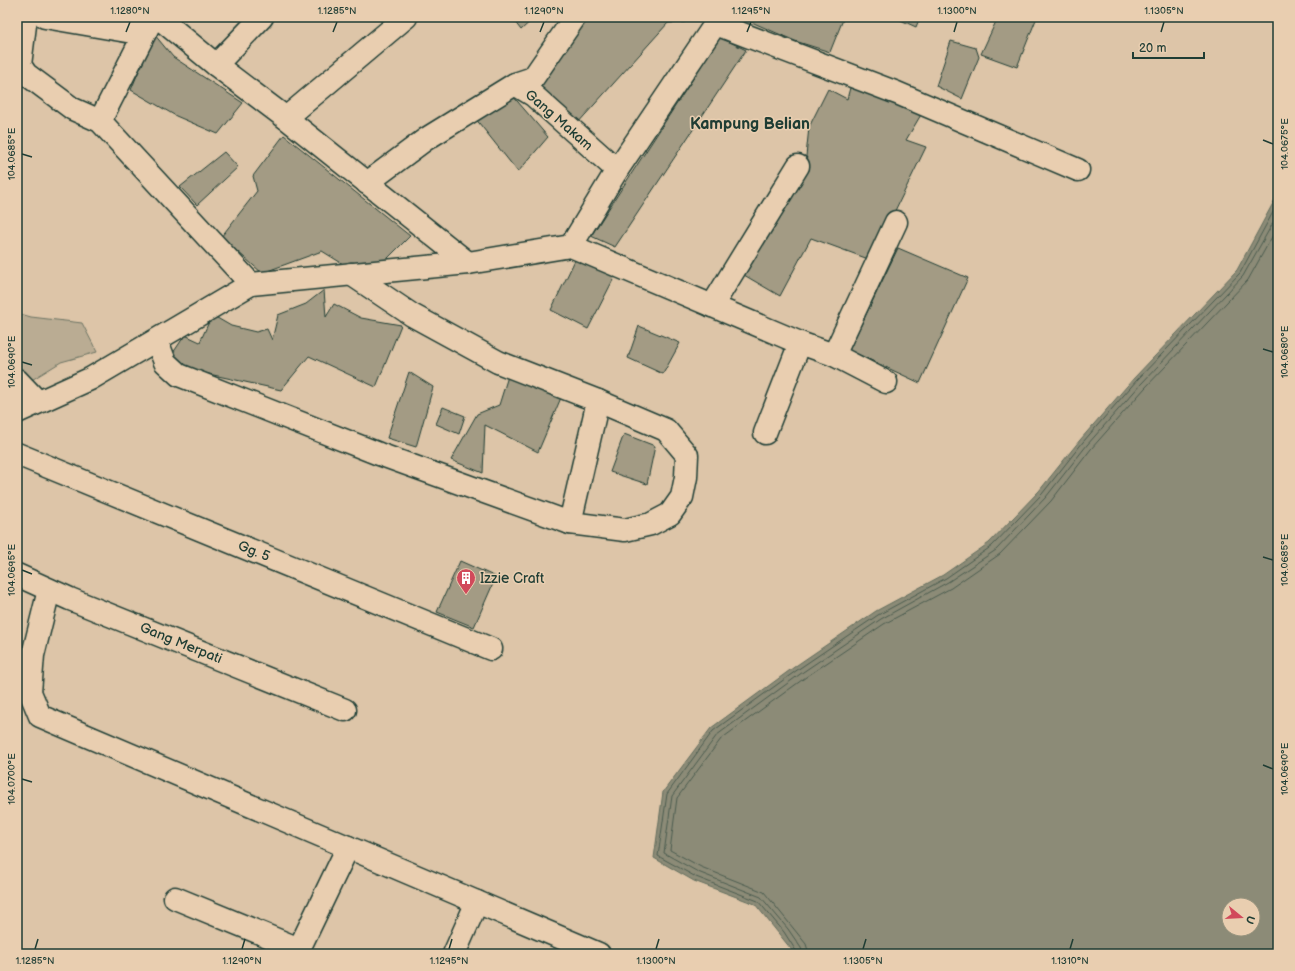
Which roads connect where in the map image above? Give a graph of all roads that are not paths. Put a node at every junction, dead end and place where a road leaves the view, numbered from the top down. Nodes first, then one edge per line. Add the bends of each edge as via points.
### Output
1 (26, 17) edge
2 (45, 17) edge
3 (158, 17) edge
4 (262, 17) edge
5 (406, 17) edge
6 (575, 17) edge
7 (718, 20) edge
8 (148, 26) edge
9 (216, 65) junction
10 (18, 66) edge
11 (515, 84) junction
12 (286, 118) junction
13 (100, 121) junction
14 (798, 166) dead end
15 (617, 170) junction
16 (1078, 170) dead end
17 (367, 183) junction
18 (896, 222) dead end
19 (571, 246) junction
20 (468, 263) junction
21 (351, 274) junction
22 (251, 284) junction
23 (712, 306) junction
24 (157, 341) junction
25 (800, 343) junction
26 (834, 355) junction
27 (17, 380) edge
28 (886, 382) dead end
29 (598, 401) junction
30 (38, 402) junction
31 (17, 412) edge
32 (765, 433) dead end
33 (17, 454) edge
34 (570, 523) junction
35 (17, 575) edge
36 (49, 590) junction
37 (491, 649) dead end
38 (345, 710) dead end
39 (348, 847) junction
40 (175, 898) dead end
41 (477, 902) junction
42 (575, 949) edge
43 (454, 954) edge
44 (599, 954) edge

1 - 10 street
2 - 8 street
3 - 9 street
4 - 9 street
5 - 12 street
6 - 11 street, Gang Makam via 532,78
7 - 15 street
7 - 16 street
8 - 13 street
9 - 12 street
10 - 13 street via 73,109
11 - 15 street, Gang Makam via 533,95
11 - 17 street via 426,139
12 - 17 street
13 - 22 street
14 - 23 street
15 - 19 street
17 - 20 street
18 - 26 street
19 - 20 street
19 - 23 street
20 - 21 street
21 - 22 street
21 - 29 street via 412,315 498,362
22 - 24 street
23 - 25 street
24 - 30 street via 90,379
24 - 34 street via 165,362 178,375 379,454
25 - 26 street
25 - 32 street
26 - 28 street
27 - 30 street
29 - 34 street
29 - 34 street via 666,430 687,455 682,497 670,514 651,524 625,530
30 - 31 street
33 - 37 street, Gg. 5
35 - 36 street, Gang Merpati
36 - 38 street, Gang Merpati
36 - 39 street via 32,662 30,692 40,716
39 - 40 street via 300,949
39 - 41 street
41 - 42 street
41 - 43 street
42 - 44 street

